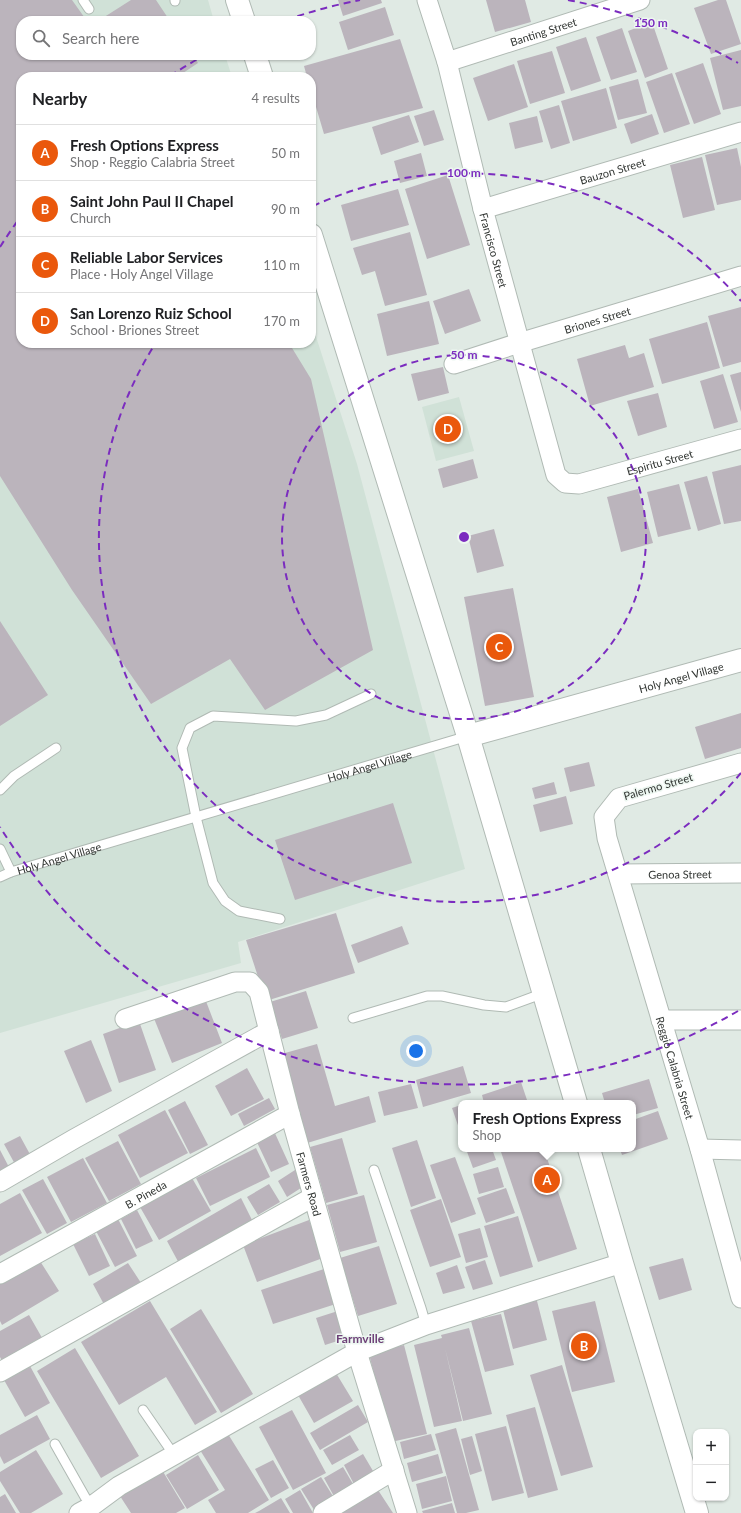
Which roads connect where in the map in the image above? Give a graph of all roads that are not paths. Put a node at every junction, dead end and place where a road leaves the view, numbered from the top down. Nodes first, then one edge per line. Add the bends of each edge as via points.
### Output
1 (83, 0) edge
2 (237, 0) edge
3 (427, 0) edge
4 (640, 0) edge
5 (89, 9) dead end
6 (242, 16) edge
7 (257, 60) edge
8 (447, 62) junction
9 (260, 72) edge
10 (741, 132) edge
11 (483, 210) junction
12 (316, 250) edge
13 (741, 276) edge
14 (519, 342) junction
15 (454, 364) dead end
16 (741, 439) edge
17 (578, 484) joint
18 (741, 660) edge
19 (371, 694) dead end
20 (468, 736) junction
21 (56, 748) dead end
22 (741, 762) edge
23 (0, 790) edge
24 (196, 817) junction
25 (607, 838) joint
26 (0, 849) edge
27 (11, 872) junction
28 (618, 874) junction
29 (741, 874) edge
30 (0, 877) edge
31 (280, 920) dead end
32 (544, 993) junction
33 (353, 1018) dead end
34 (125, 1019) dead end
35 (661, 1020) junction
36 (741, 1020) edge
37 (270, 1031) junction
38 (575, 1100) edge
39 (290, 1114) junction
40 (700, 1149) junction
41 (741, 1150) edge
42 (590, 1152) edge
43 (374, 1170) dead end
44 (0, 1182) edge
45 (313, 1197) junction
46 (622, 1263) junction
47 (0, 1274) edge
48 (738, 1276) edge
49 (741, 1298) edge
50 (426, 1325) junction
51 (357, 1352) junction
52 (0, 1372) edge
53 (143, 1410) dead end
54 (55, 1444) dead end
55 (174, 1455) junction
56 (394, 1470) junction
57 (85, 1509) edge
58 (323, 1513) edge
59 (407, 1513) edge
60 (697, 1513) edge

1 - 5 lane
2 - 6 street
3 - 8 street, Francisco Street
4 - 8 street, Banting Street
7 - 9 street
8 - 11 street, Francisco Street
10 - 11 street, Bauzon Street
11 - 14 street, Francisco Street
12 - 20 street
13 - 14 street, Briones Street
14 - 15 street, Briones Street
14 - 17 street, Francisco Street via 556,475 565,483
16 - 17 street, Espiritu Street
18 - 20 street, Holy Angel Village
19 - 24 lane via 326,715 296,721 213,716 190,728 182,748
20 - 24 lane, Holy Angel Village
20 - 32 street
21 - 23 lane via 14,776
22 - 25 street, Palermo Street via 619,798 604,818
24 - 27 lane, Holy Angel Village
24 - 31 lane via 213,883 225,900 239,911
25 - 28 street, Reggio Calabria Street
26 - 27 lane
27 - 30 lane, Holy Angel Village
28 - 29 street, Genoa Street
28 - 35 street, Reggio Calabria Street
32 - 33 lane via 506,1007 442,996 427,996
32 - 38 street
34 - 37 street, Farmers Road via 235,982 250,982 259,992
35 - 36 street
35 - 40 street, Reggio Calabria Street
37 - 39 street, Farmers Road
37 - 44 street
39 - 45 street, Farmers Road
39 - 47 street, B. Pineda
40 - 41 street
40 - 48 street, Reggio Calabria Street
42 - 46 street
43 - 50 lane
45 - 51 street, Farmers Road
45 - 52 street
46 - 50 street
46 - 60 street
48 - 49 street, Reggio Calabria Street
50 - 51 street
51 - 55 street
51 - 56 street, Farmers Road
53 - 55 lane
54 - 57 lane via 85,1497
55 - 57 street
56 - 58 street
56 - 59 street, Farmers Road

